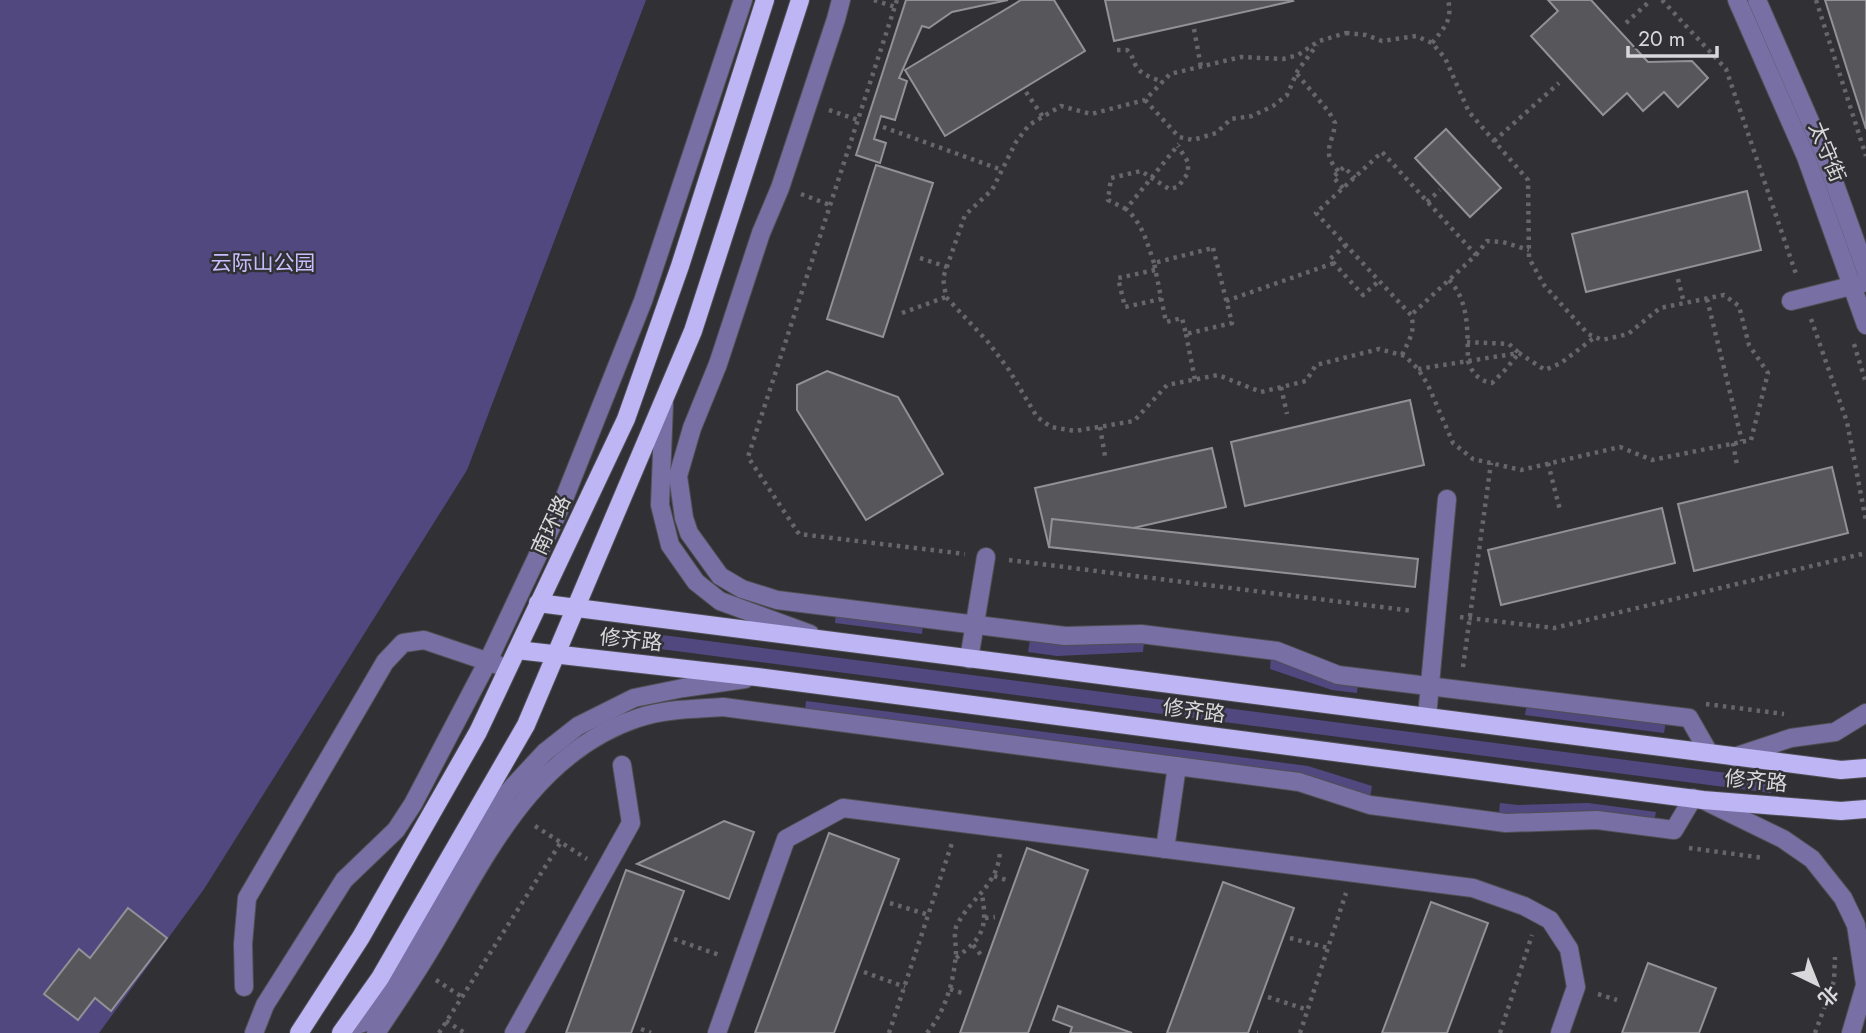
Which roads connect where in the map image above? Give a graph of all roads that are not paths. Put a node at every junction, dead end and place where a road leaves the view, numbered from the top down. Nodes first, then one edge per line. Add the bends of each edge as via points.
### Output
1 (743, 0) edge
2 (765, 0) edge
3 (800, 0) edge
4 (841, 0) edge
5 (1737, 0) edge
6 (1757, 0) edge
7 (1866, 271) edge
8 (1859, 284) edge
9 (1798, 300) road end
10 (1866, 325) edge
11 (664, 400) junction
12 (1447, 499) dead end
13 (986, 557) road end
14 (538, 603) junction
15 (576, 608) junction
16 (974, 625) junction
17 (826, 640) junction
18 (517, 650) junction
19 (556, 654) junction
20 (969, 659) junction
21 (488, 661) junction
22 (508, 668) junction
23 (757, 677) junction
24 (1431, 677) junction
25 (1866, 713) edge
26 (1427, 717) junction
27 (1709, 753) junction
28 (1734, 757) junction
29 (622, 765) dead end
30 (1177, 766) junction
31 (1866, 768) edge
32 (1698, 799) junction
33 (1866, 809) edge
34 (1165, 849) junction
35 (1866, 983) edge
36 (244, 987) dead end
37 (342, 1031) edge
38 (254, 1033) edge
39 (299, 1033) edge
40 (376, 1033) edge
41 (514, 1033) edge
42 (717, 1033) edge
43 (1560, 1033) edge
44 (1851, 1033) edge

1 - 21 street via 643,301 562,505
2 - 14 main road, 南环路 via 626,419
3 - 11 main road via 693,331
4 - 16 street via 780,188 692,428 678,476 684,519 720,576 742,589 777,600
5 - 8 street, 太守街
6 - 7 street, 太守街 via 1823,151
8 - 9 street
8 - 10 street, 太守街
11 - 15 main road
11 - 17 street via 660,505 670,545 696,582 720,601
12 - 24 street
13 - 16 street
14 - 15 main road, 修齐路
14 - 18 main road, 南环路
15 - 17 main road, 修齐路
15 - 19 main road
16 - 20 street
16 - 24 street via 1065,636 1141,634 1277,651 1338,675
17 - 20 main road, 修齐路
18 - 19 main road, 修齐路
18 - 22 main road, 南环路
19 - 23 main road, 修齐路
19 - 37 main road via 526,725 380,978
20 - 26 main road, 修齐路
21 - 22 street
21 - 36 street via 424,640 403,643 385,662 247,898
21 - 38 street via 413,804 396,831 344,880 265,1005
22 - 39 main road, 南环路 via 478,732 368,925
23 - 32 main road, 修齐路
23 - 37 street via 634,698 579,726 545,752 508,792 372,1020
24 - 26 street
24 - 27 street via 1689,718
25 - 28 street via 1835,732 1791,738
26 - 27 main road, 修齐路
27 - 28 main road, 修齐路
28 - 31 main road, 修齐路 via 1841,770
29 - 41 street via 631,823
30 - 32 street via 1300,782 1370,805 1506,823 1597,820 1674,831
30 - 34 street
30 - 40 street via 723,707 639,718 585,745 522,800
32 - 33 main road, 修齐路
32 - 35 street via 1783,839 1812,859 1843,898 1856,925
34 - 42 street via 843,808 786,839
34 - 43 street via 1473,888 1524,906 1550,920 1569,949 1576,988
35 - 44 street

